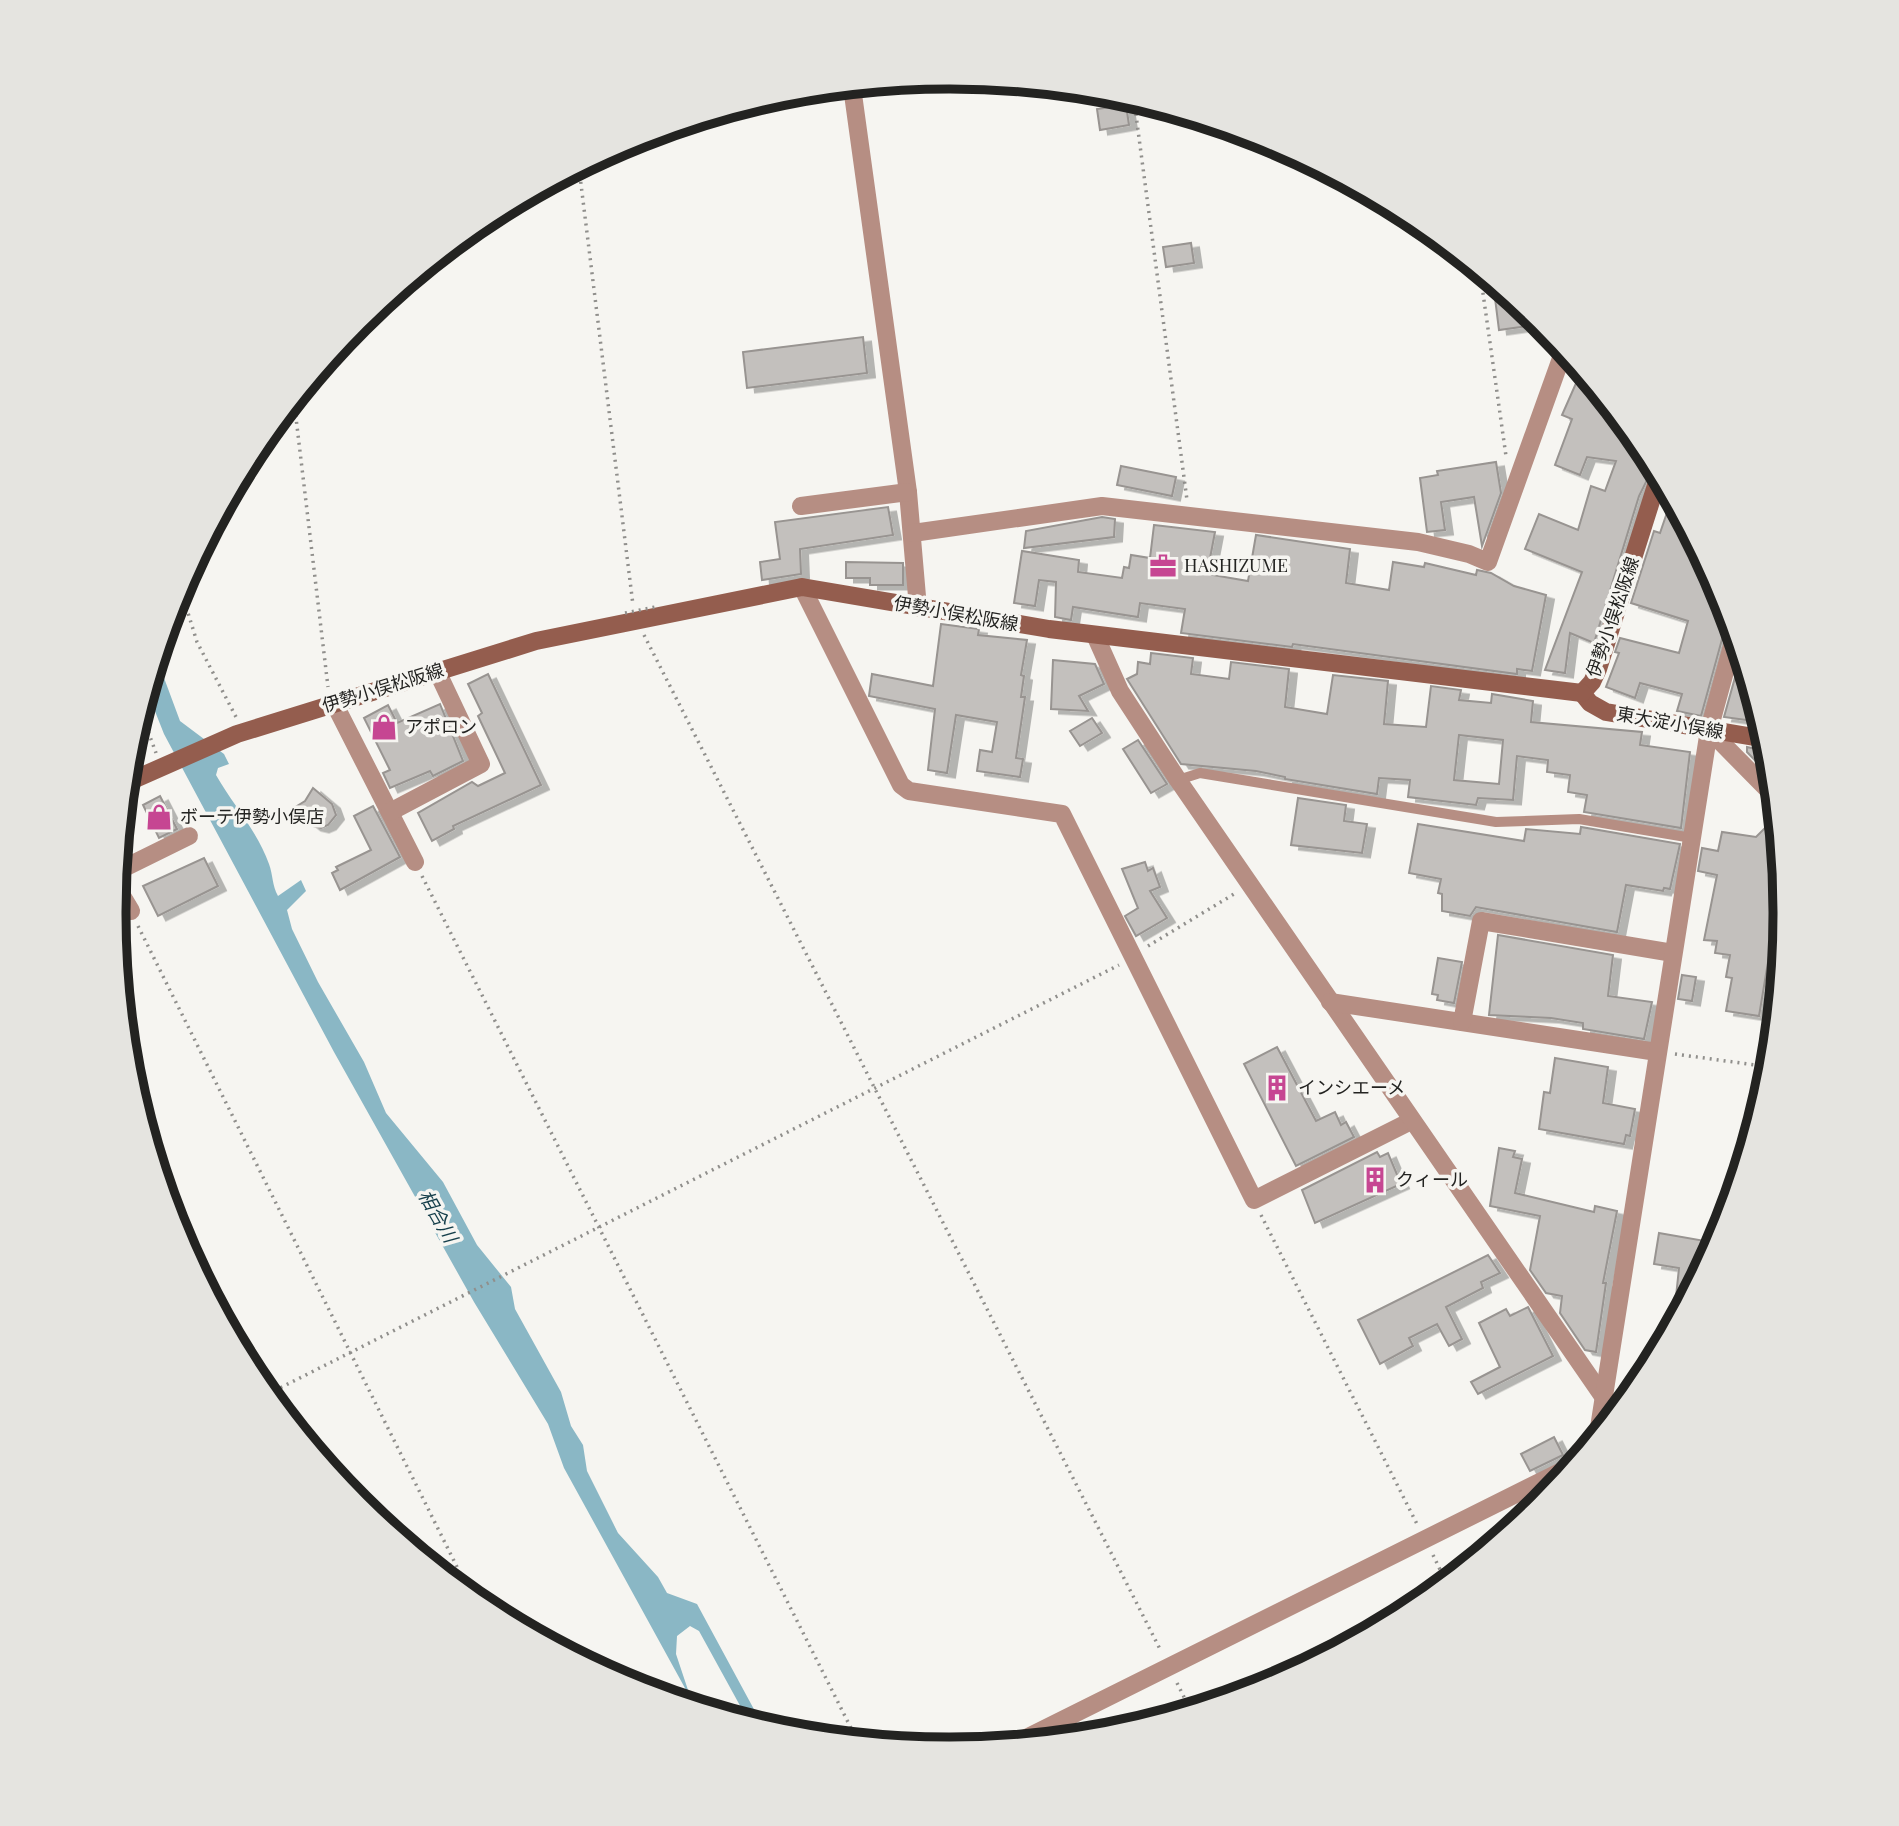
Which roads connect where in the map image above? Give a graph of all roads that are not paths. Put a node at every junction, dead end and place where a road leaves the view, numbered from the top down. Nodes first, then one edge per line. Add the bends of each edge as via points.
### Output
1 (853, 95) edge
2 (1560, 360) edge
3 (1655, 488) edge
4 (908, 492) junction
5 (801, 506) dead end
6 (913, 533) junction
7 (802, 587) junction
8 (918, 608) junction
9 (1095, 635) junction
10 (1731, 651) edge
11 (437, 671) junction
12 (1582, 693) junction
13 (334, 703) junction
14 (1709, 730) junction
15 (1754, 737) edge
16 (138, 777) edge
17 (1178, 780) junction
18 (1762, 784) edge
19 (390, 812) junction
20 (189, 836) dead end
21 (1692, 838) junction
22 (415, 862) road end
23 (128, 867) edge
24 (126, 903) edge
25 (131, 911) road end
26 (1673, 953) junction
27 (1331, 1002) junction
28 (1462, 1022) junction
29 (1660, 1053) junction
30 (1411, 1121) junction
31 (1602, 1395) junction
32 (1609, 1405) edge
33 (1600, 1418) edge
34 (1548, 1478) edge
35 (1038, 1732) edge

1 - 4 street
2 - 6 street via 1488,562 1418,542 1102,506
3 - 12 main road, 伊勢小俣松阪線 via 1598,669
4 - 5 street
4 - 6 street
6 - 8 street
7 - 8 main road, 伊勢小俣松阪線
7 - 11 main road, 伊勢小俣松阪線 via 630,616
7 - 30 street via 901,785 909,791 1062,814 1254,1200
8 - 9 main road, 伊勢小俣松阪線
9 - 12 main road, 伊勢小俣松阪線
9 - 17 street via 1120,691
10 - 14 street
11 - 13 main road, 伊勢小俣松阪線
11 - 19 street via 481,764
12 - 14 main road, 東大淀小俣線 via 1606,712
13 - 16 main road, 伊勢小俣松阪線 via 240,733
13 - 19 street
14 - 15 main road, 東大淀小俣線
14 - 18 street
14 - 21 street
17 - 21 lane via 1200,773 1496,822 1579,819
17 - 27 street
19 - 22 street
20 - 23 street
21 - 26 street
24 - 25 street
26 - 28 street via 1482,920
26 - 29 street
27 - 28 street
27 - 30 street
28 - 29 street
29 - 31 street
30 - 31 street
31 - 32 street
31 - 33 street
34 - 35 street

